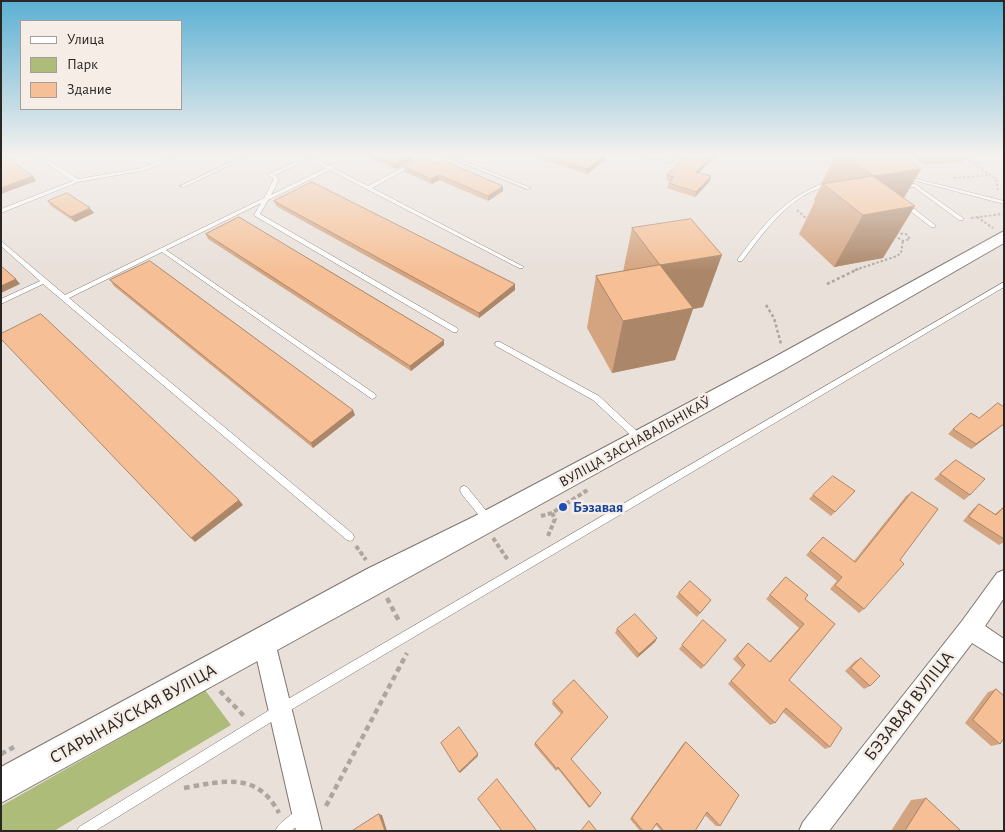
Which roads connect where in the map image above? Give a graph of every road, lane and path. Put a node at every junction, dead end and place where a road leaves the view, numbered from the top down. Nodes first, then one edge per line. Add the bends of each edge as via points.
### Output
1 (42, 195) edge
2 (268, 195) edge
3 (275, 195) edge
4 (383, 195) edge
5 (801, 195) edge
6 (927, 195) edge
7 (974, 195) edge
8 (265, 200) junction
9 (903, 202) edge
10 (1004, 203) edge
11 (790, 205) junction
12 (1, 211) edge
13 (1004, 213) edge
14 (977, 217) junction
15 (961, 219) joint
16 (814, 225) dead end
17 (895, 226) edge
18 (933, 226) dead end
19 (898, 233) junction
20 (1001, 235) edge
21 (903, 241) junction
22 (1, 242) edge
23 (162, 250) junction
24 (740, 260) dead end
25 (521, 267) dead end
26 (44, 281) junction
27 (827, 284) dead end
28 (1004, 284) edge
29 (64, 298) junction
30 (1, 302) edge
31 (766, 305) dead end
32 (455, 330) dead end
33 (498, 344) dead end
34 (783, 350) dead end
35 (372, 396) dead end
36 (641, 439) junction
37 (464, 490) dead end
38 (584, 494) dead end
39 (552, 513) dead end
40 (490, 521) junction
41 (350, 538) dead end
42 (1004, 580) edge
43 (970, 629) junction
44 (264, 642) junction
45 (1004, 652) edge
46 (404, 655) dead end
47 (280, 710) junction
48 (1, 786) edge
49 (141, 795) junction
50 (314, 819) edge
51 (282, 830) edge
52 (83, 831) edge
53 (812, 831) edge

1 - 12 lane
2 - 8 lane
3 - 8 lane
4 - 25 lane
5 - 11 lane
6 - 15 lane
7 - 10 lane
8 - 23 lane
8 - 32 lane via 257,215
9 - 18 lane
11 - 16 path
11 - 24 lane via 768,225
13 - 14 path
14 - 15 path
14 - 20 path
17 - 19 path
19 - 21 path via 895,236
19 - 21 path via 910,238
20 - 36 main road, ВУЛІЦА ЗАСНАВАЛЬНІКАЎ via 870,313
21 - 27 path via 901,253 897,256 859,268
22 - 26 lane
23 - 29 lane
23 - 35 lane
26 - 29 lane
26 - 30 lane
28 - 47 lane
29 - 41 lane
31 - 34 path via 774,318
33 - 36 lane via 596,398
36 - 40 main road, ВУЛІЦА ЗАСНАВАЛЬНІКАЎ
37 - 40 lane
38 - 39 path
40 - 44 main road, ВУЛІЦА ЗАСНАВАЛЬНІКАЎ
42 - 43 street, БЭЗАВАЯ ВУЛІЦА
43 - 45 street
43 - 53 street, БЭЗАВАЯ ВУЛІЦА
44 - 47 street
44 - 48 main road, СТАРЫНАЎСКАЯ ВУЛІЦА
46 - 50 path via 325,805
47 - 49 lane
47 - 50 street
49 - 51 path via 220,782 252,783 273,799
49 - 52 lane
50 - 51 lane

